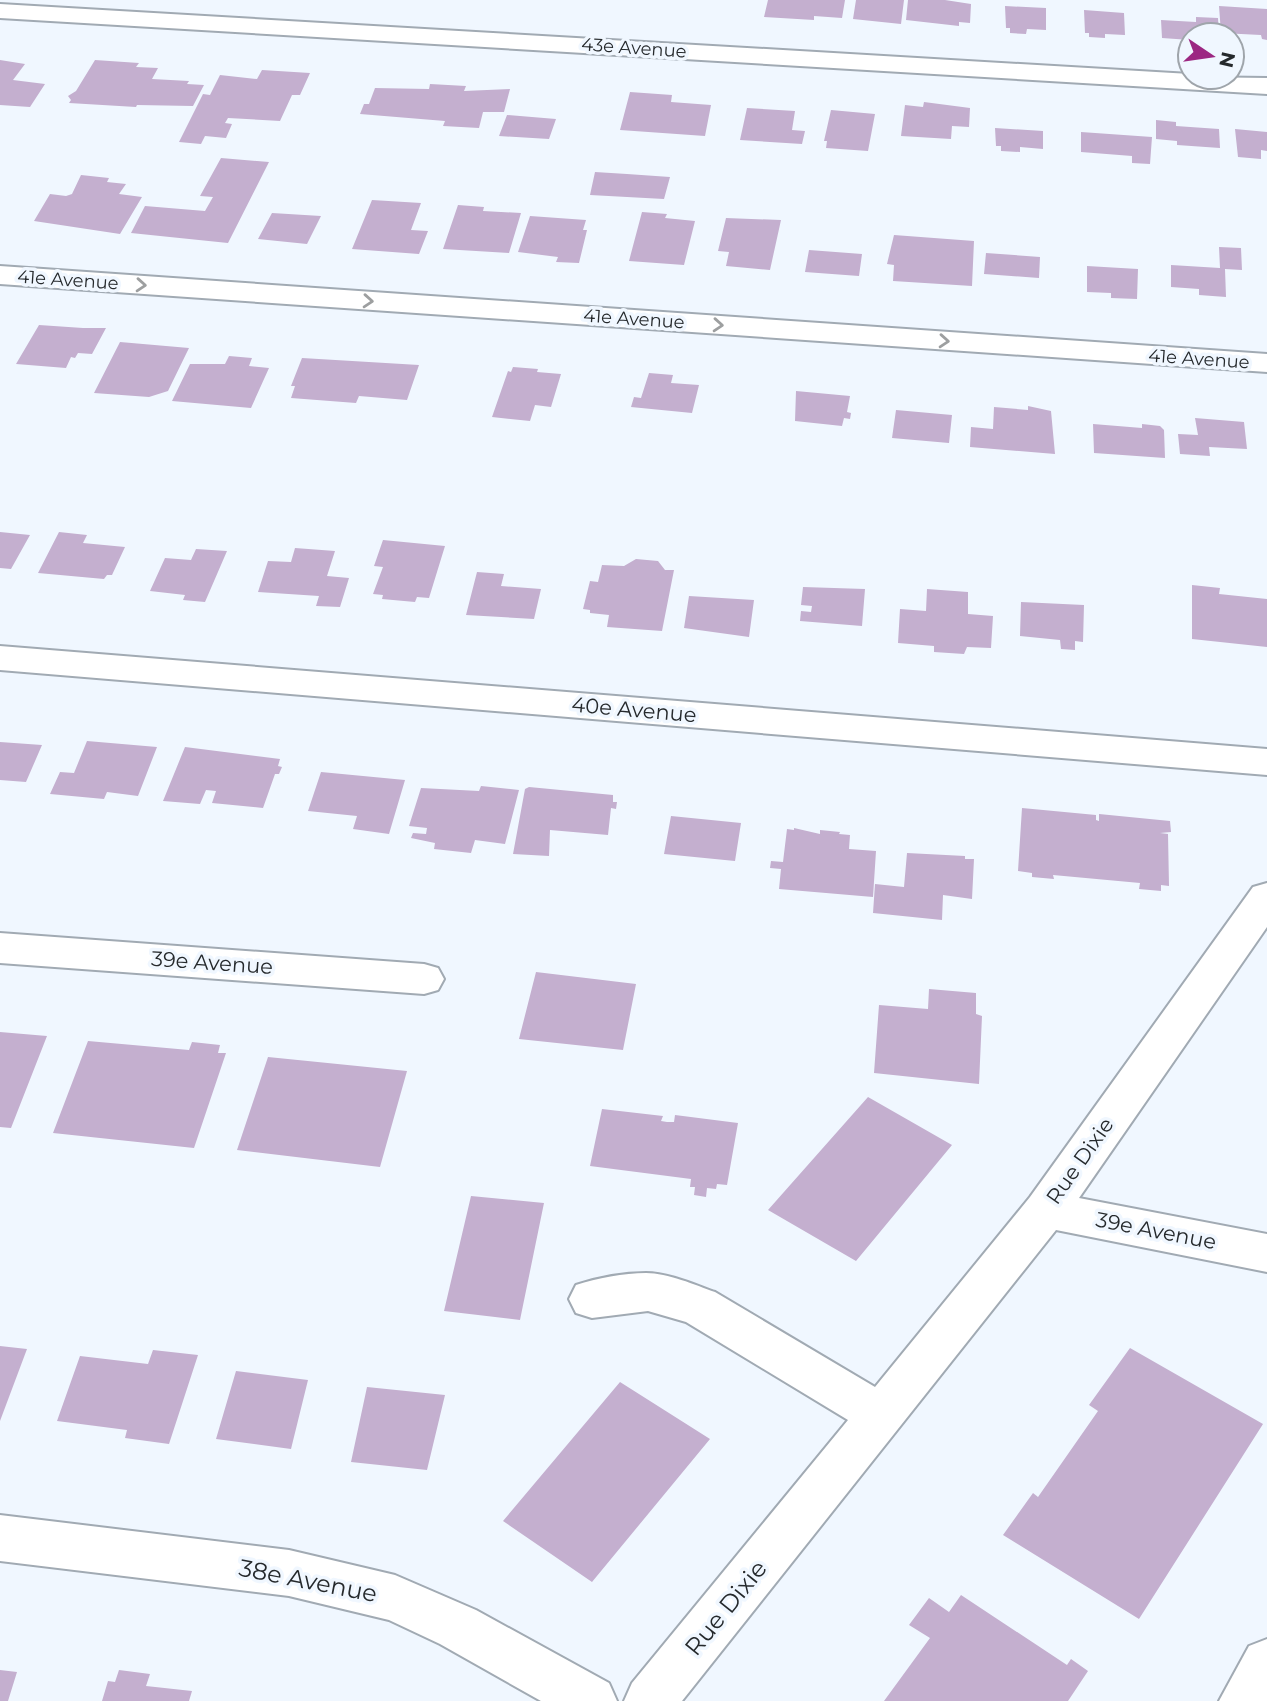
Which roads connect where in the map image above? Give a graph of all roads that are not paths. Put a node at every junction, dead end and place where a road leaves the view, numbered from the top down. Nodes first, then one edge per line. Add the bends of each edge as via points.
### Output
1 (0, 11) edge
2 (1267, 86) edge
3 (0, 275) edge
4 (1267, 363) edge
5 (0, 658) edge
6 (1267, 762) edge
7 (1267, 897) edge
8 (0, 947) edge
9 (424, 979) dead end
10 (1046, 1210) junction
11 (1267, 1253) edge
12 (592, 1298) dead end
13 (882, 1416) junction
14 (0, 1538) edge
15 (1267, 1663) edge
16 (592, 1701) edge
17 (650, 1701) edge
18 (1245, 1701) edge

1 - 2 street, 43e Avenue
3 -> 4 street, 41e Avenue
5 - 6 street, 40e Avenue
7 - 10 street, Rue Dixie
8 - 9 street, 39e Avenue
10 - 11 street, 39e Avenue
10 - 13 street, Rue Dixie
12 - 13 street via 648,1292 699,1306
13 - 17 street, Rue Dixie
14 - 16 street, 38e Avenue via 289,1573 395,1598
15 - 18 street

